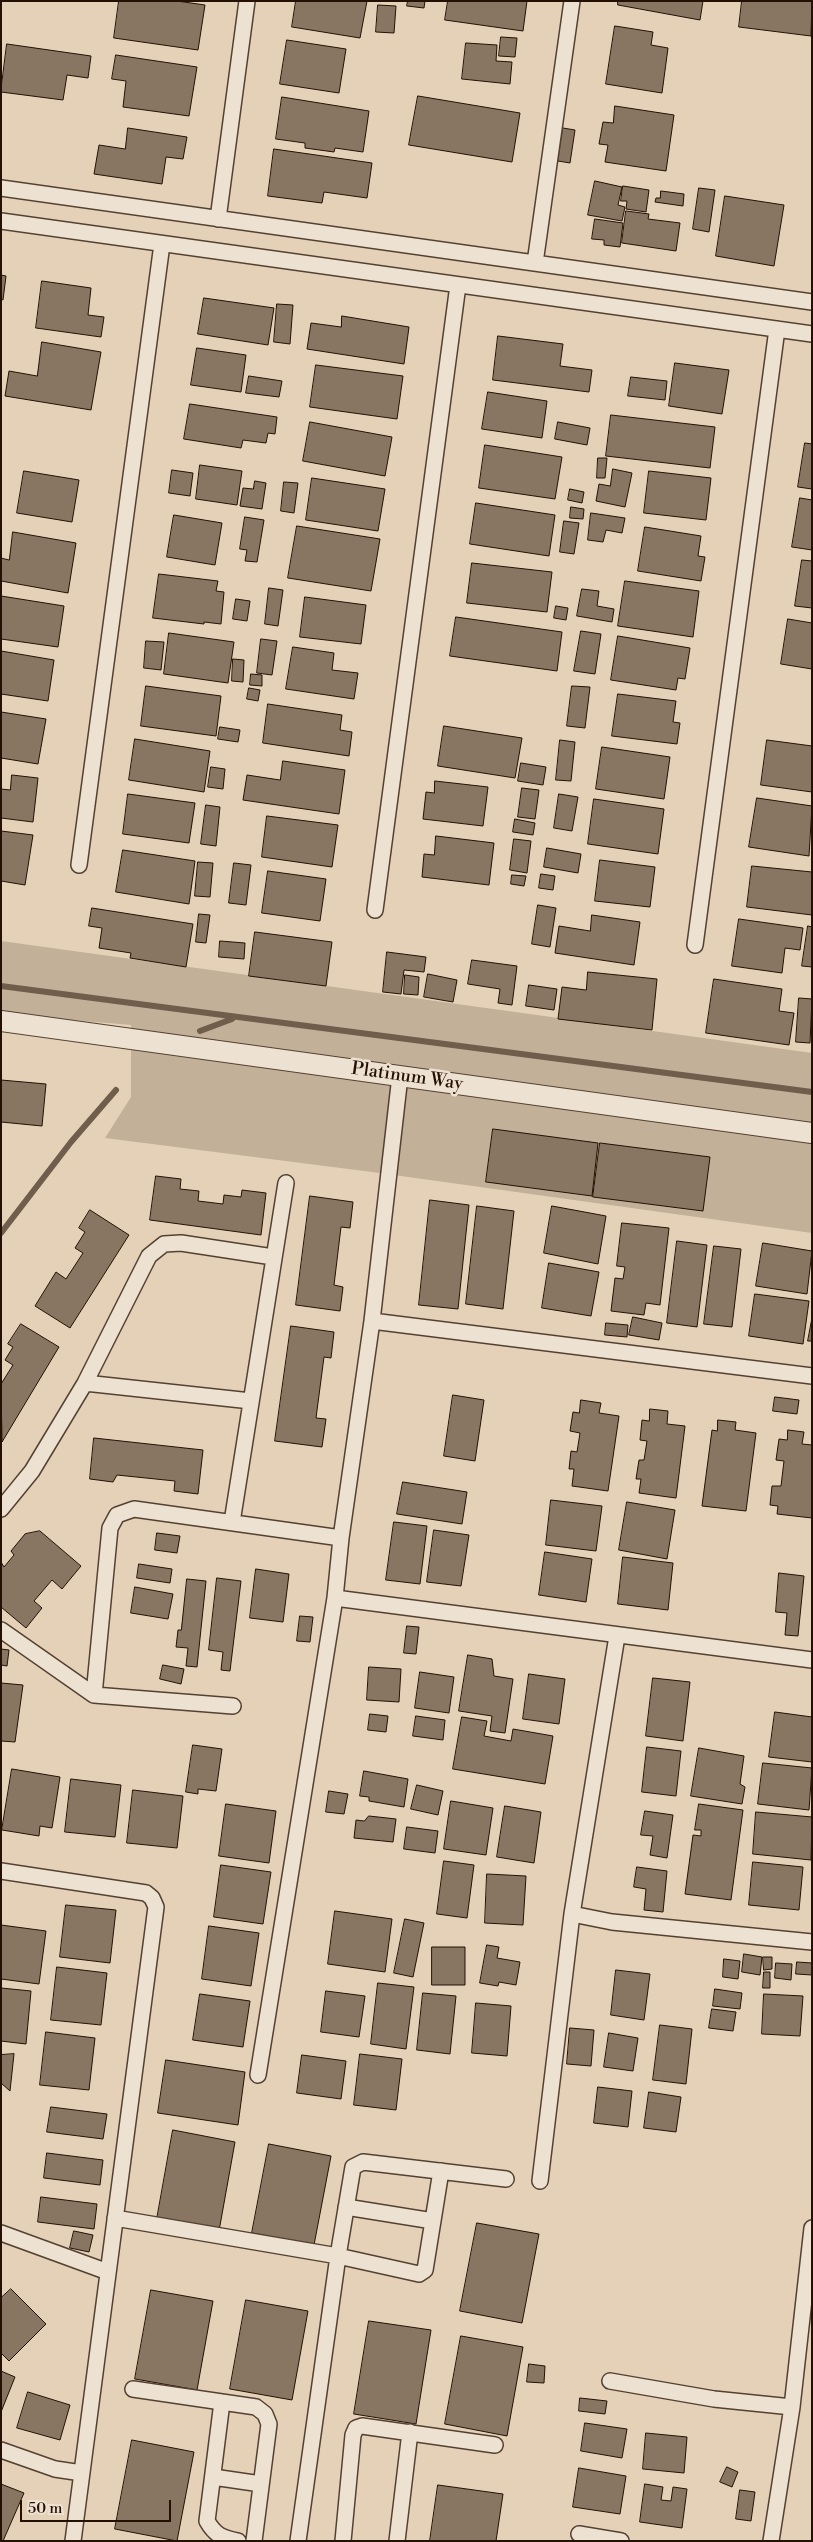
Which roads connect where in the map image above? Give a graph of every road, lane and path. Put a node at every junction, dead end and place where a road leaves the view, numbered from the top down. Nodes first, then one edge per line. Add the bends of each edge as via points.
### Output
1 (248, 1) edge
2 (572, 1) edge
3 (1, 188) edge
4 (218, 219) junction
5 (1, 221) edge
6 (162, 244) junction
7 (535, 264) junction
8 (458, 285) junction
9 (812, 302) edge
10 (777, 329) junction
11 (812, 334) edge
12 (79, 866) dead end
13 (376, 910) dead end
14 (695, 945) dead end
15 (1, 1021) edge
16 (400, 1076) junction
17 (812, 1133) edge
18 (286, 1183) dead end
19 (273, 1257) junction
20 (372, 1320) junction
21 (812, 1376) edge
22 (84, 1383) junction
23 (250, 1401) junction
24 (1, 1509) edge
25 (232, 1522) junction
26 (341, 1538) junction
27 (335, 1598) junction
28 (1, 1630) edge
29 (616, 1636) junction
30 (812, 1660) edge
31 (94, 1695) junction
32 (233, 1706) dead end
33 (1, 1871) edge
34 (572, 1914) junction
35 (812, 1942) edge
36 (258, 2075) dead end
37 (441, 2171) junction
38 (506, 2179) dead end
39 (540, 2181) dead end
40 (346, 2207) junction
41 (115, 2218) junction
42 (433, 2221) junction
43 (812, 2228) edge
44 (1, 2233) edge
45 (338, 2256) junction
46 (108, 2272) junction
47 (610, 2381) dead end
48 (133, 2390) dead end
49 (222, 2402) junction
50 (792, 2407) junction
51 (410, 2432) junction
52 (495, 2445) dead end
53 (1, 2450) edge
54 (82, 2473) junction
55 (213, 2477) junction
56 (261, 2484) junction
57 (580, 2534) dead end
58 (73, 2541) edge
59 (238, 2541) edge
60 (254, 2541) edge
61 (298, 2541) edge
62 (343, 2541) edge
63 (397, 2541) edge
64 (621, 2541) edge
65 (771, 2541) edge

1 - 4 street
2 - 7 street
3 - 4 street
4 - 7 street
5 - 6 street
6 - 8 street
6 - 12 street
7 - 9 street
8 - 10 street
8 - 13 street
10 - 11 street
10 - 14 street
15 - 16 street, Platinum Way
16 - 17 street, Platinum Way
16 - 20 street
18 - 19 street
19 - 22 street via 181,1243 164,1244 149,1256
19 - 23 street
20 - 21 street
20 - 26 street
22 - 23 street
22 - 24 street via 32,1471
23 - 25 street
25 - 26 street
25 - 31 street via 134,1509 117,1514 110,1528
26 - 27 street
27 - 29 street
27 - 36 street
28 - 31 street
29 - 30 street
29 - 34 street
31 - 32 street
33 - 41 street via 146,1893 156,1907
34 - 35 street via 612,1922
34 - 39 street
37 - 38 street
37 - 40 street via 357,2163
37 - 42 street
40 - 42 street
40 - 45 street
41 - 45 street
41 - 46 street
42 - 45 street via 422,2273
43 - 50 street
44 - 46 street
45 - 61 street
46 - 54 street
47 - 50 street
48 - 49 street
49 - 55 street
49 - 56 street via 256,2407 266,2414 269,2424
50 - 65 street
51 - 52 street
51 - 62 street via 356,2428
51 - 63 street
53 - 54 street via 55,2469
54 - 58 street
55 - 56 street
55 - 59 street via 207,2521 213,2532 224,2539
56 - 60 street
57 - 64 street

